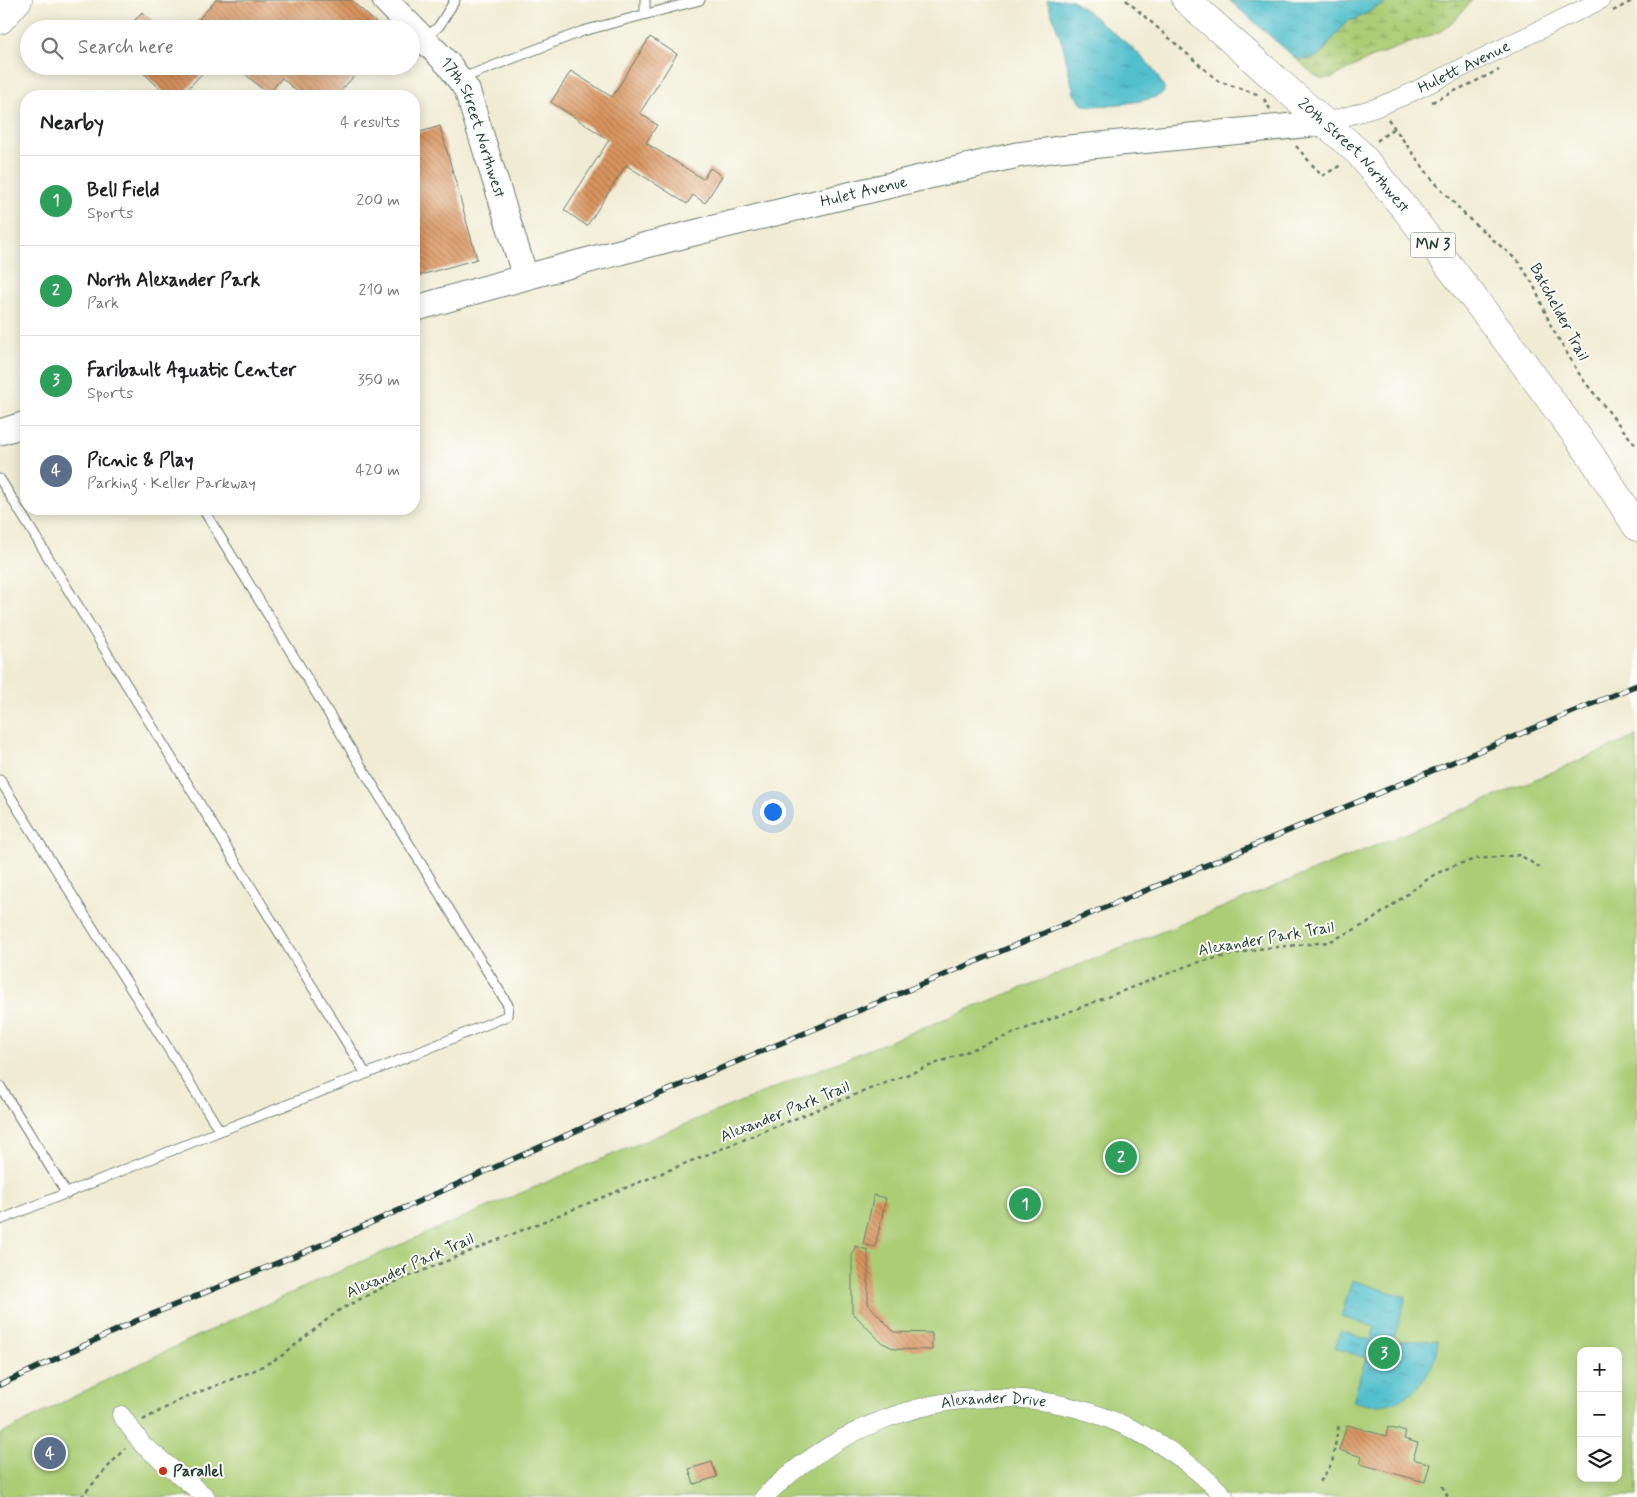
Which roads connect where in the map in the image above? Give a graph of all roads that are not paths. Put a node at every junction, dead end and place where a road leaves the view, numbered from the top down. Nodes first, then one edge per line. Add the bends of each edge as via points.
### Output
1 (5, 0) edge
2 (18, 0) edge
3 (385, 0) edge
4 (645, 0) edge
5 (700, 0) edge
6 (1186, 0) edge
7 (1601, 0) edge
8 (454, 1) edge
9 (0, 7) edge
10 (645, 14) junction
11 (0, 20) edge
12 (404, 20) edge
13 (420, 36) edge
14 (424, 40) junction
15 (460, 79) junction
16 (1323, 123) junction
17 (525, 276) junction
18 (420, 307) edge
19 (20, 426) edge
20 (0, 432) edge
21 (0, 479) edge
22 (20, 512) edge
23 (22, 515) edge
24 (207, 515) edge
25 (1637, 527) edge
26 (0, 780) edge
27 (366, 1074) junction
28 (0, 1086) edge
29 (220, 1131) junction
30 (68, 1194) junction
31 (0, 1220) edge
32 (121, 1415) dead end
33 (206, 1497) edge
34 (764, 1497) edge
35 (1225, 1497) edge

1 - 9 highway
2 - 11 highway
3 - 12 street, 17th Street Northwest
4 - 10 lane
5 - 10 lane
6 - 16 highway, 20th Street Northwest / MN 3
7 - 16 street, Hulett Avenue via 1404,96
8 - 14 lane via 439,26
10 - 15 lane via 583,31
13 - 14 street, 17th Street Northwest
14 - 15 street, 17th Street Northwest
15 - 17 street, 17th Street Northwest via 473,104
16 - 17 street, Hulet Avenue via 1017,155 687,233
16 - 25 highway, 20th Street Northwest / MN 3 via 1358,153 1407,211 1522,360 1590,454
17 - 18 street, Hulet Avenue
19 - 20 street
21 - 22 lane
23 - 27 lane
24 - 27 lane via 508,1005 507,1016 496,1022
26 - 29 lane
27 - 29 lane
28 - 30 lane
29 - 30 lane
30 - 31 lane
32 - 33 street via 144,1446
34 - 35 street, Alexander Drive via 833,1442 871,1424 938,1403 973,1398 1076,1407 1119,1422 1174,1453

